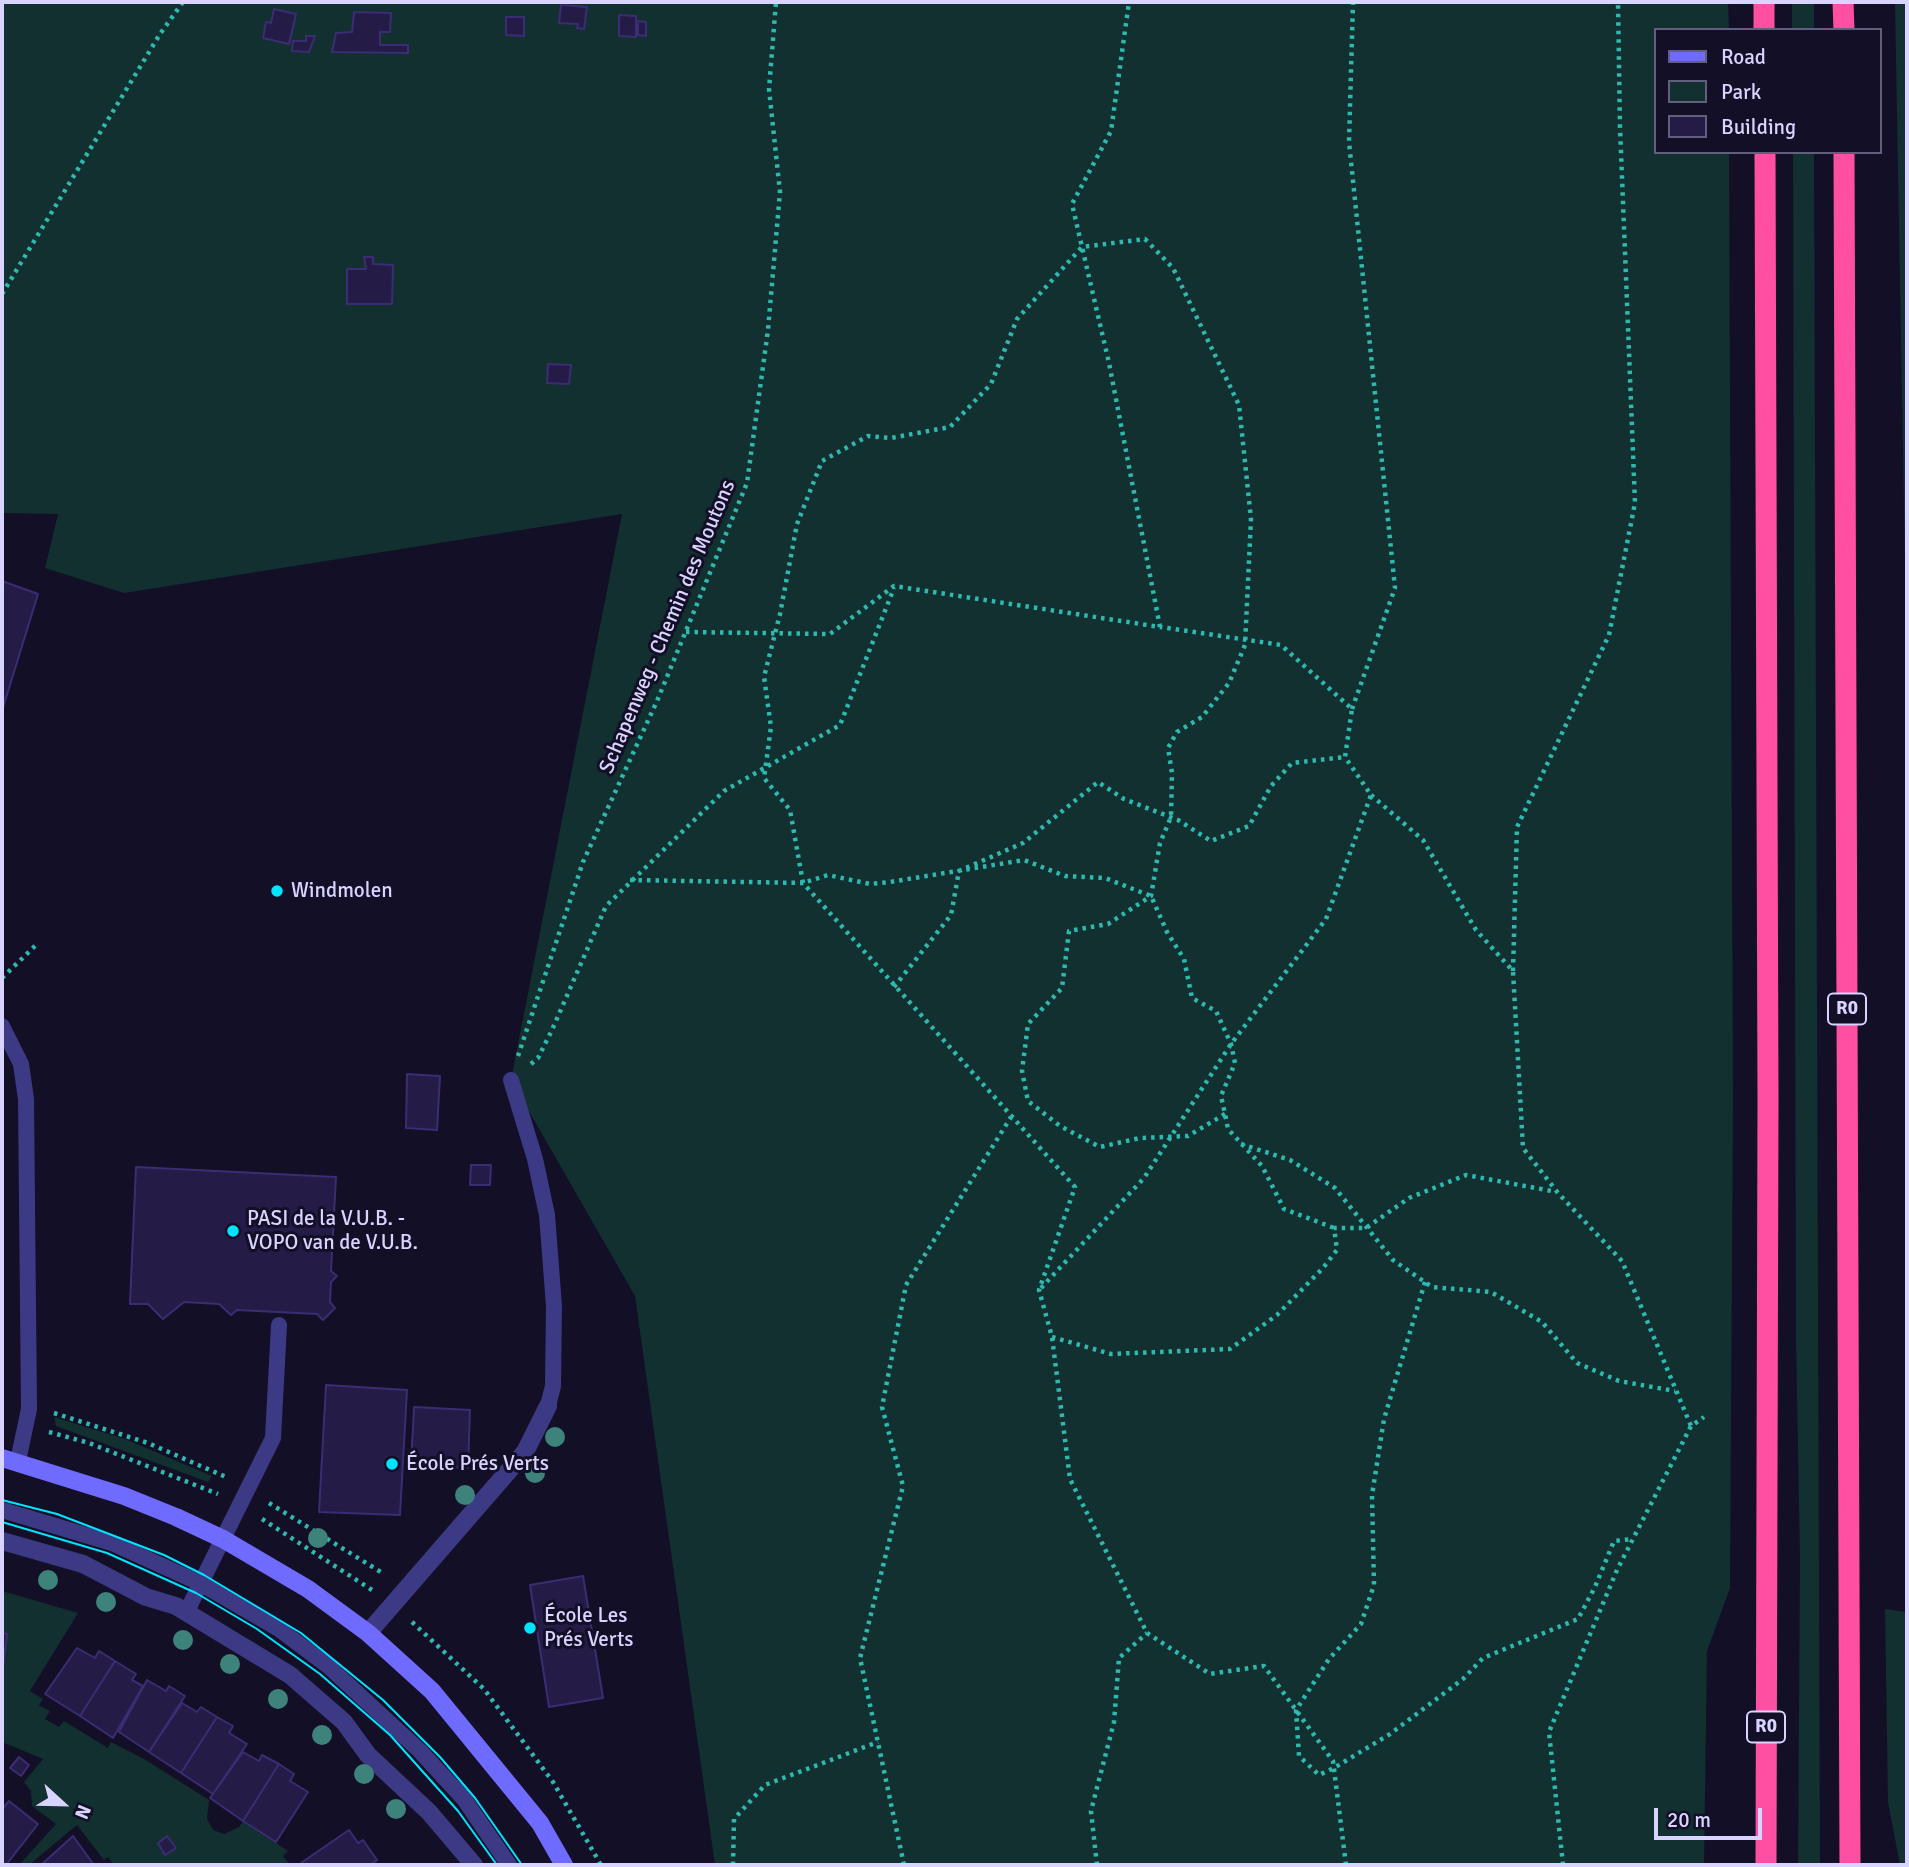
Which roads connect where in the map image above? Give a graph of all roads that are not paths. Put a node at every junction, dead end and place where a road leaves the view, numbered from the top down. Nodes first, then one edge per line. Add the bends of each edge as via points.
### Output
1 (1764, 2) edge
2 (1843, 2) edge
3 (1764, 28) edge
4 (1844, 28) edge
5 (1765, 154) edge
6 (1844, 154) edge
7 (2, 1026) edge
8 (511, 1080) road end
9 (279, 1325) dead end
10 (548, 1406) joint
11 (10, 1459) edge
12 (2, 1510) edge
13 (223, 1539) junction
14 (2, 1541) edge
15 (200, 1583) junction
16 (187, 1611) junction
17 (368, 1633) junction
18 (474, 1865) edge
19 (509, 1865) edge
20 (564, 1865) edge
21 (1766, 1865) edge
22 (1850, 1865) edge

1 - 3 highway
2 - 4 highway
5 - 21 highway, R0
6 - 22 highway, R0
7 - 11 lane via 21,1064 26,1099 29,1409
8 - 10 lane via 547,1215 554,1306 553,1386
9 - 13 lane via 273,1438
10 - 17 street via 525,1452
11 - 13 street via 124,1496
12 - 15 lane via 111,1544
13 - 15 lane
13 - 17 street via 277,1568
14 - 16 street via 83,1564
15 - 16 lane
15 - 19 lane via 279,1629 373,1705 464,1800
16 - 18 street via 290,1675 329,1707 368,1755 429,1812
17 - 20 street via 463,1725 540,1823

